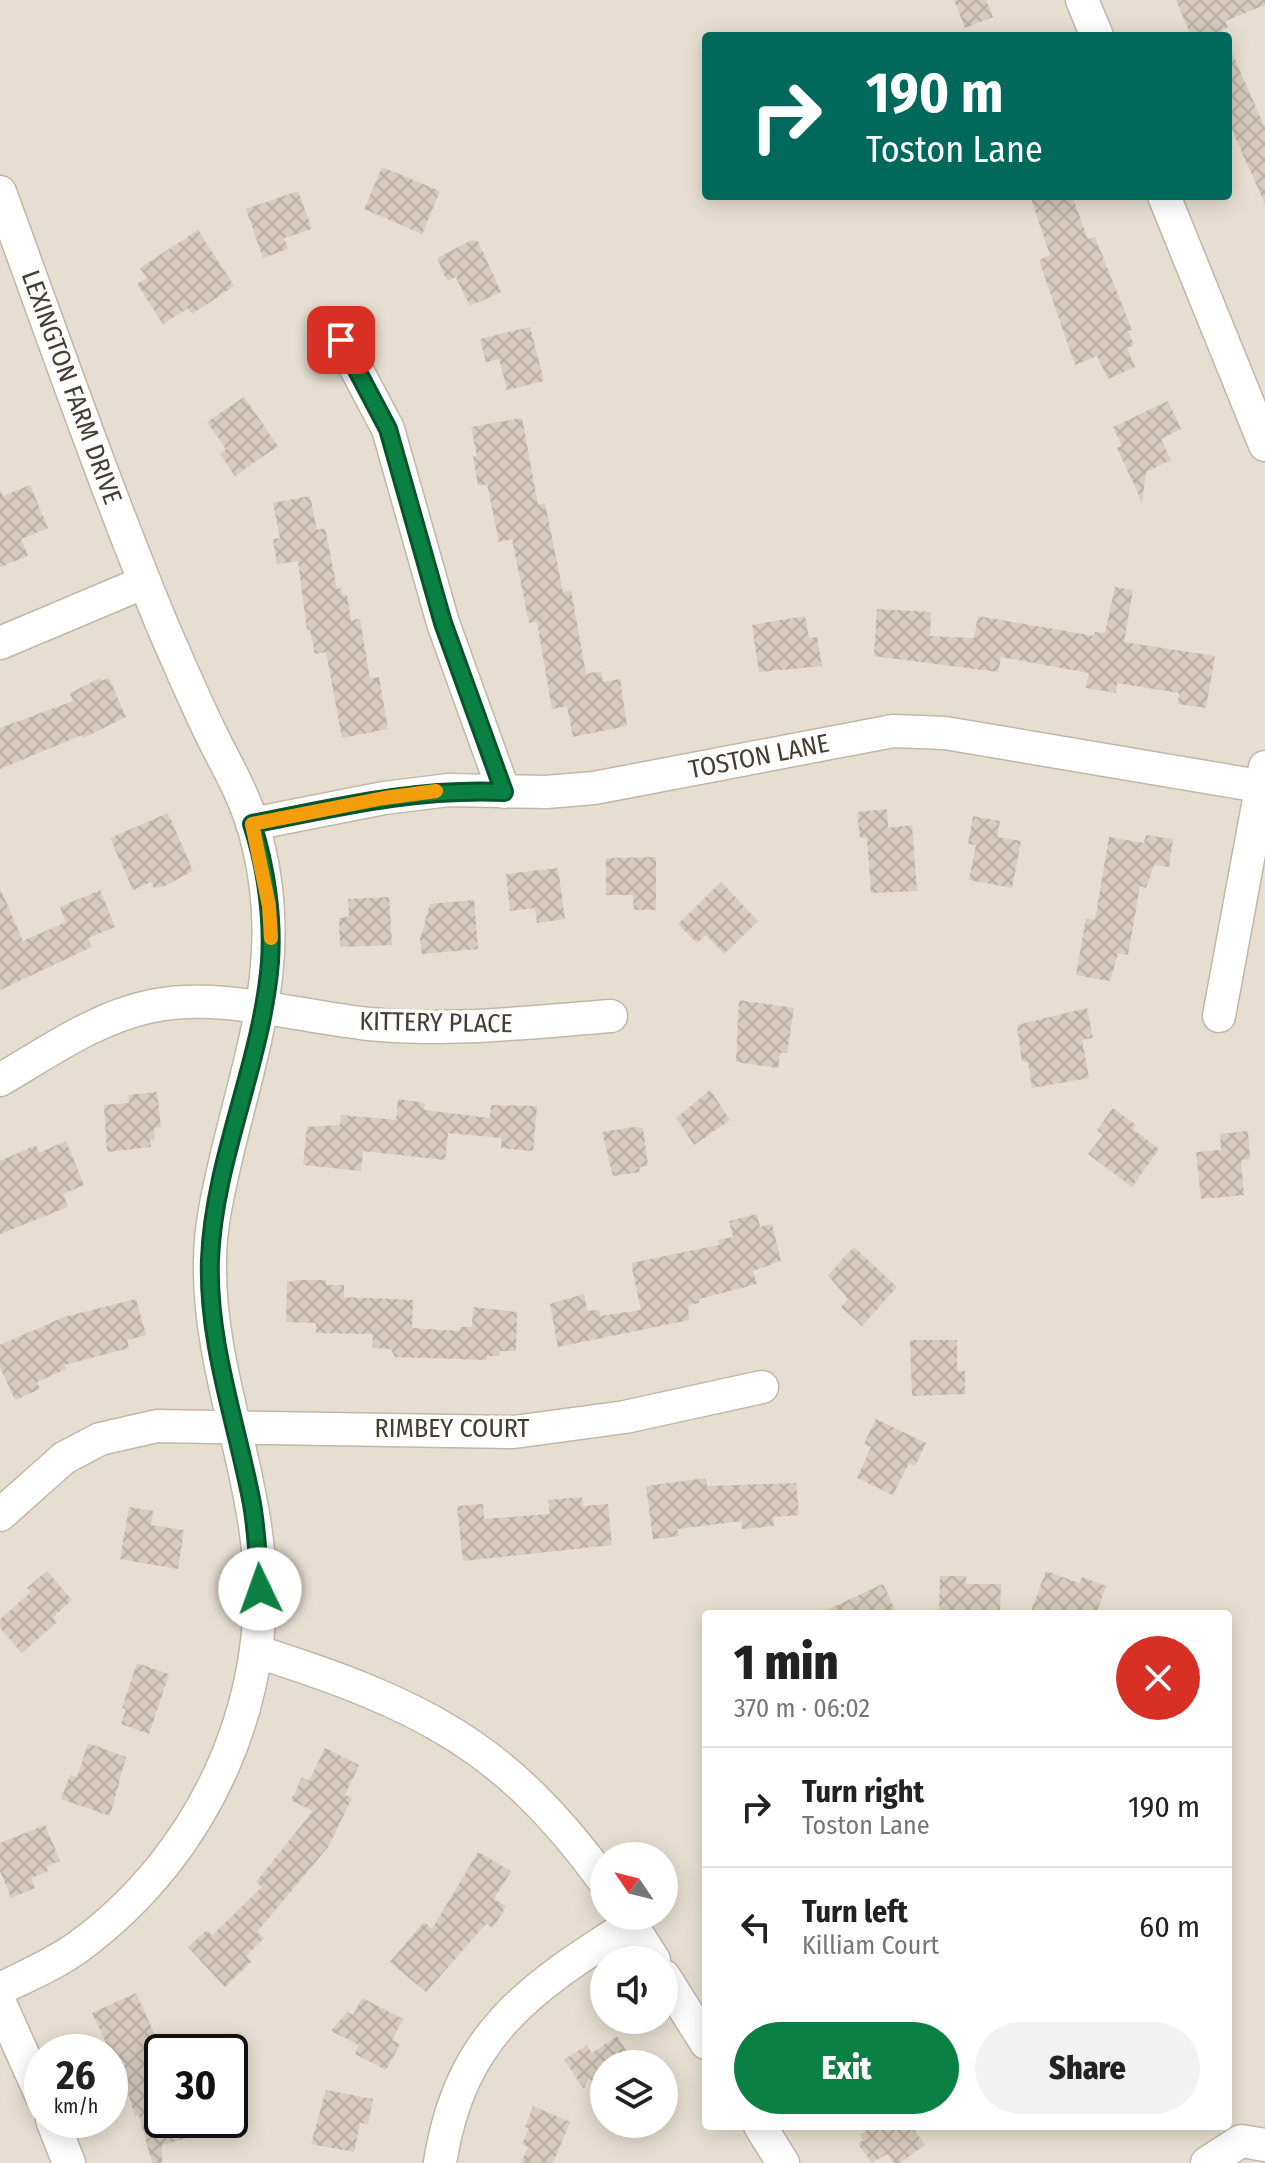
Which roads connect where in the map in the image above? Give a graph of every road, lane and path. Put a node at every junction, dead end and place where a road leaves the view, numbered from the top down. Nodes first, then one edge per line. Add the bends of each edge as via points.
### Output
1 (1082, 0) edge
2 (1095, 32) edge
3 (0, 192) edge
4 (1166, 200) edge
5 (341, 340) dead end
6 (1258, 400) edge
7 (1265, 445) edge
8 (145, 582) junction
9 (0, 643) edge
10 (1264, 780) edge
11 (504, 792) junction
12 (252, 824) junction
13 (262, 1010) junction
14 (611, 1016) dead end
15 (1219, 1016) dead end
16 (0, 1080) edge
17 (762, 1387) dead end
18 (235, 1426) junction
19 (0, 1515) edge
20 (258, 1652) junction
21 (590, 1862) edge
22 (615, 1930) edge
23 (0, 1989) edge
24 (678, 1998) edge
25 (0, 2003) edge
26 (702, 2037) edge
27 (24, 2057) edge
28 (762, 2130) edge
29 (59, 2138) edge
30 (1265, 2145) edge
31 (69, 2163) edge
32 (440, 2163) edge
33 (783, 2163) edge
34 (1207, 2163) edge

1 - 2 street
3 - 8 street, LEXINGTON FARM DRIVE
4 - 6 street
5 - 11 street via 388,429 443,623
6 - 7 street
8 - 9 street
8 - 12 street, LEXINGTON FARM DRIVE
10 - 11 street, TOSTON LANE via 945,733 893,731 594,788
10 - 15 street
11 - 12 street, TOSTON LANE via 449,790 384,798
12 - 13 street, LEXINGTON FARM DRIVE via 271,940
13 - 14 street, KITTERY PLACE via 371,1024 491,1026
13 - 16 street, KITTERY PLACE via 189,1001 151,1006 92,1028
13 - 18 street, LEXINGTON FARM DRIVE via 217,1198 210,1262 215,1339
17 - 18 street, RIMBEY COURT via 625,1417 514,1432
18 - 19 street, RIMBEY COURT via 157,1426 100,1439 64,1458
18 - 20 street, LEXINGTON FARM DRIVE via 257,1538
20 - 21 street via 402,1704 468,1740 516,1778
20 - 23 street, LEXINGTON FARM DRIVE via 230,1753 181,1843 119,1915 74,1951
22 - 32 street via 513,2007 489,2036 459,2090
24 - 26 street
25 - 27 street
28 - 33 street
29 - 31 street
30 - 34 street via 1241,2141

